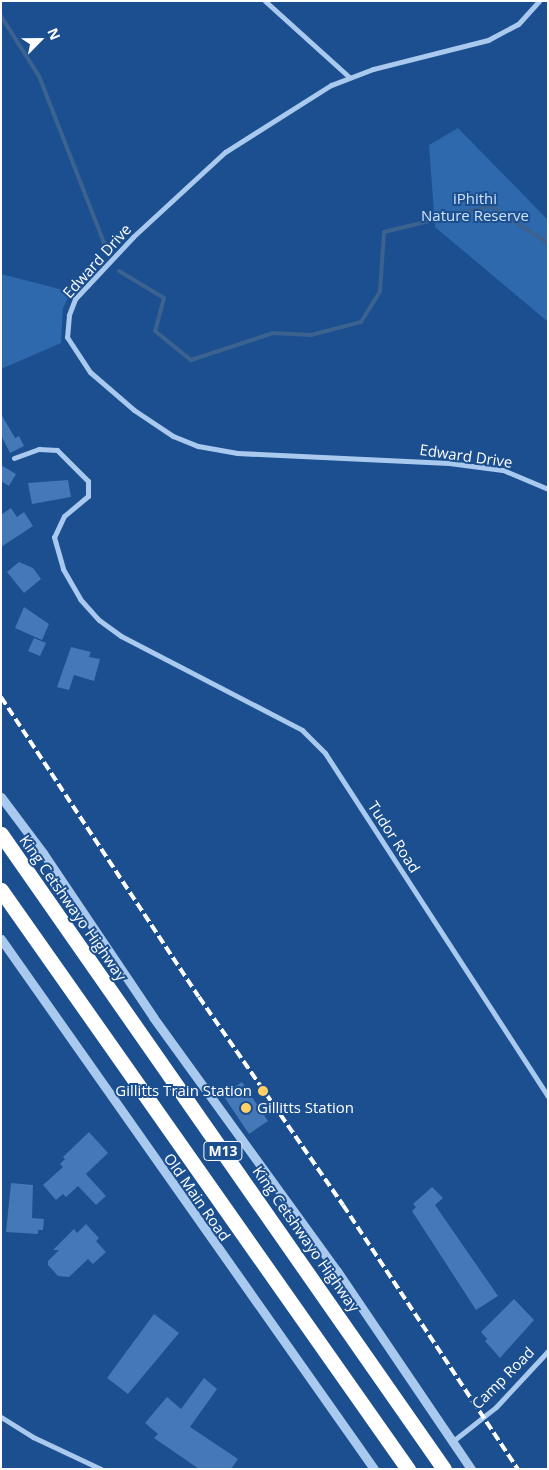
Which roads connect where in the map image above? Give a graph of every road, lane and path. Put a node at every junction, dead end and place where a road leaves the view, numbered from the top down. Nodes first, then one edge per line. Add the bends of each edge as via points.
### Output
1 (265, 1) edge
2 (539, 1) edge
3 (349, 77) junction
4 (14, 458) dead end
5 (548, 489) edge
6 (1, 797) edge
7 (1, 834) edge
8 (1, 890) edge
9 (1, 940) edge
10 (548, 1097) edge
11 (548, 1351) edge
12 (1, 1417) edge
13 (453, 1441) junction
14 (101, 1469) edge
15 (374, 1469) edge
16 (408, 1469) edge
17 (444, 1469) edge
18 (471, 1469) edge

1 - 3 street
2 - 3 street, Edward Drive via 518,24 488,40
3 - 5 street, Edward Drive via 315,94 225,152 133,237 75,299 67,327 71,348 90,372 134,410 173,436 198,446 237,453 449,463 502,470
4 - 10 street, Tudor Road via 39,449 57,450 88,482 88,496 57,523 54,537 63,569 80,599 99,620 121,636 302,730 325,753
6 - 13 street via 337,1271
7 - 17 highway, King Cetshwayo Highway / M13
8 - 16 highway, M13
9 - 15 street, Old Main Road
11 - 13 street, Camp Road via 496,1406
12 - 14 street via 33,1437
13 - 18 street

